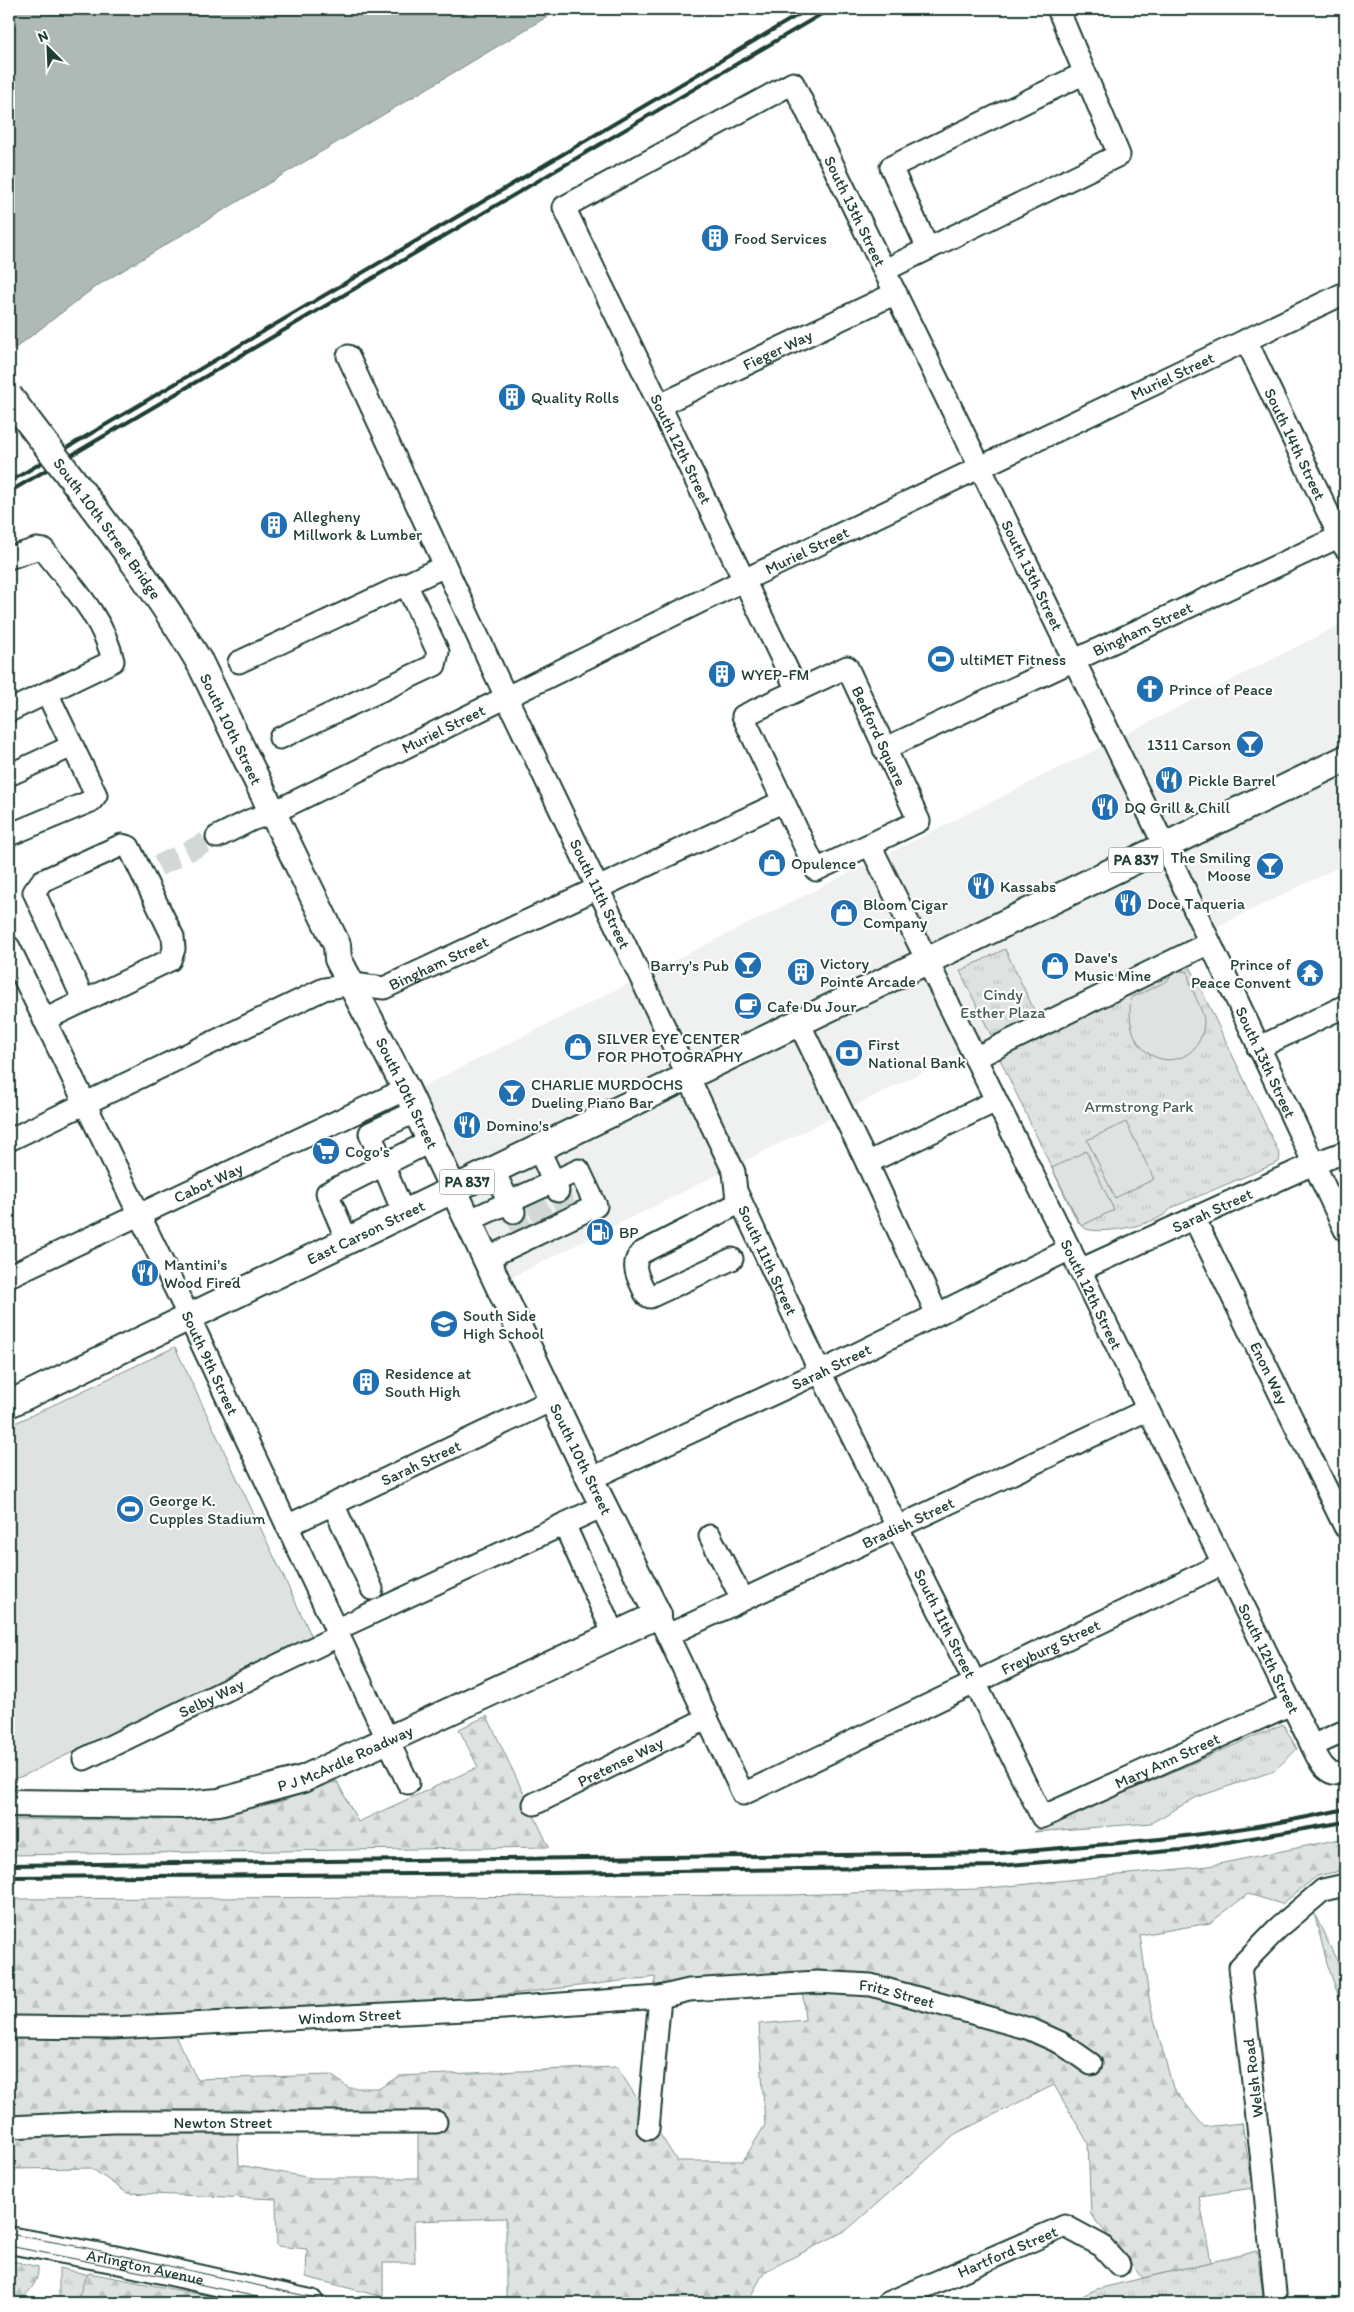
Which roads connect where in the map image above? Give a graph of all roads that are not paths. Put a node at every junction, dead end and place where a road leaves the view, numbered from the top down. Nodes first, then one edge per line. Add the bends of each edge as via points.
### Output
1 (1058, 9) edge
2 (1084, 73) junction
3 (793, 83) joint
4 (928, 249) junction
5 (885, 270) junction
6 (1345, 293) edge
7 (896, 294) junction
8 (1246, 340) junction
9 (348, 356) dead end
10 (9, 396) edge
11 (660, 405) junction
12 (979, 468) junction
13 (1344, 540) edge
14 (9, 558) edge
15 (445, 566) junction
16 (744, 580) junction
17 (406, 584) junction
18 (1074, 660) junction
19 (239, 662) dead end
20 (200, 664) joint
21 (797, 690) junction
22 (48, 692) junction
23 (507, 699) junction
24 (9, 711) edge
25 (280, 738) dead end
26 (72, 746) junction
27 (884, 748) junction
28 (1345, 759) edge
29 (9, 775) edge
30 (782, 802) junction
31 (272, 813) junction
32 (9, 835) edge
33 (217, 837) tunnel mouth
34 (870, 844) junction
35 (1164, 847) junction
36 (598, 887) junction
37 (1209, 943) junction
38 (9, 947) edge
39 (927, 961) junction
40 (353, 984) junction
41 (84, 1001) junction
42 (1345, 1006) edge
43 (44, 1020) junction
44 (799, 1023) junction
45 (1258, 1048) junction
46 (975, 1058) junction
47 (690, 1076) junction
48 (412, 1100) junction
49 (996, 1100) junction
50 (84, 1104) junction
51 (9, 1140) edge
52 (431, 1141) junction
53 (538, 1148) junction
54 (1345, 1152) edge
55 (867, 1163) junction
56 (1313, 1164) junction
57 (382, 1166) junction
58 (493, 1170) junction
59 (556, 1186) junction
60 (452, 1189) junction
61 (741, 1202) junction
62 (511, 1207) junction
63 (403, 1212) junction
64 (139, 1214) junction
65 (1195, 1220) junction
66 (468, 1221) junction
67 (1345, 1230) edge
68 (347, 1240) junction
69 (1070, 1249) junction
70 (485, 1259) junction
71 (732, 1259) dead end
72 (1080, 1270) junction
73 (9, 1276) edge
74 (937, 1314) junction
75 (190, 1319) junction
76 (820, 1372) junction
77 (552, 1400) junction
78 (9, 1404) edge
79 (1147, 1410) junction
80 (590, 1479) junction
81 (333, 1504) junction
82 (603, 1506) junction
83 (564, 1524) junction
84 (287, 1526) junction
85 (1345, 1527) edge
86 (898, 1528) junction
87 (710, 1536) dead end
88 (1222, 1564) junction
89 (372, 1589) dead end
90 (742, 1599) junction
91 (663, 1625) junction
92 (336, 1633) junction
93 (614, 1635) junction
94 (976, 1683) junction
95 (1292, 1704) junction
96 (706, 1719) junction
97 (1345, 1731) edge
98 (389, 1740) junction
99 (1312, 1746) junction
100 (84, 1759) dead end
101 (1345, 1772) edge
102 (408, 1782) dead end
103 (743, 1794) joint
104 (9, 1804) edge
105 (534, 1804) dead end
106 (1042, 1816) joint
107 (1345, 1885) edge
108 (689, 1990) joint
109 (660, 1997) junction
110 (9, 2027) edge
111 (1091, 2064) dead end
112 (436, 2122) dead end
113 (9, 2127) edge
114 (648, 2129) dead end
115 (9, 2240) edge
116 (1119, 2265) dead end
117 (310, 2303) edge
118 (888, 2303) edge
119 (1276, 2303) edge

1 - 2 street
2 - 4 street via 1119,155
2 - 4 street via 891,167
3 - 5 street, South 13th Street
3 - 11 street, South 12th Street via 564,207
4 - 5 street
5 - 7 street, South 13th Street
6 - 8 street, Muriel Street
7 - 11 street, Fieger Way
7 - 12 street, South 13th Street
8 - 12 street, Muriel Street
8 - 13 street, South 14th Street
9 - 15 street, South 11th Street
10 - 20 main road, South 10th Street Bridge, bridge via 141,573
11 - 16 street, South 12th Street
12 - 16 street, Muriel Street
12 - 18 street, South 13th Street
13 - 18 street, Bingham Street
14 - 22 street via 36,549 44,550 91,611 110,645 113,661
15 - 17 street
15 - 23 street, South 11th Street
16 - 21 street, South 12th Street
16 - 23 street, Muriel Street
17 - 19 street
17 - 25 street via 438,652 435,665
18 - 27 street, Bingham Street
18 - 35 street, South 13th Street
20 - 31 main road, South 10th Street
21 - 27 street, Bedford Square via 847,667
21 - 30 street, Bedford Square via 743,716
22 - 24 street
22 - 26 street
23 - 31 street, Muriel Street
23 - 36 street, South 11th Street
26 - 29 street
26 - 32 street via 96,795 91,801
27 - 34 street, Bedford Square via 919,821
28 - 35 main road, East Carson Street / PA 837
30 - 34 street, Bedford Square via 816,870
30 - 36 street, Bingham Street
31 - 33 street, Muriel Street
31 - 40 main road, South 10th Street via 337,945 338,959
34 - 39 street, South 12th Street
35 - 37 street, South 13th Street
35 - 39 main road, East Carson Street / PA 837
36 - 40 street, Bingham Street via 384,988
36 - 47 street, South 11th Street
37 - 45 street, South 13th Street
37 - 46 street
38 - 43 street, South 9th Street
39 - 44 main road, East Carson Street / PA 837
39 - 46 street, South 12th Street
40 - 48 main road, South 10th Street
40 - 50 street, Bingham Street via 324,989
41 - 41 street via 170,960 174,948 150,870 129,847 122,845 42,881 34,892
41 - 43 street
42 - 45 street
43 - 50 street, South 9th Street
44 - 47 main road, East Carson Street / PA 837
44 - 55 street
45 - 56 street, South 13th Street
46 - 49 street, South 12th Street
47 - 53 main road, East Carson Street / PA 837
47 - 61 street, South 11th Street via 734,1172
48 - 52 main road, South 10th Street
48 - 57 street via 370,1133
48 - 64 street, Cabot Way
49 - 55 street
49 - 69 street, South 12th Street
50 - 51 street, Bingham Street
50 - 64 street, South 9th Street
52 - 57 street
52 - 60 main road, South 10th Street
53 - 58 main road, East Carson Street / PA 837
53 - 59 street
54 - 56 street, Sarah Street
55 - 74 street
56 - 65 street, Sarah Street
56 - 67 street, South 13th Street
57 - 63 street
57 - 68 street via 327,1193
58 - 60 main road, East Carson Street / PA 837
58 - 62 street
59 - 62 street
59 - 70 street via 579,1170 596,1206 525,1237
60 - 63 main road, East Carson Street / PA 837
60 - 66 main road, South 10th Street
61 - 71 street via 641,1253 634,1267 646,1295 650,1297
61 - 76 street, South 11th Street
62 - 66 street
63 - 68 main road, East Carson Street / PA 837
64 - 73 street, Cabot Way
64 - 75 street, South 9th Street
65 - 72 street, Sarah Street
65 - 85 street, Enon Way
66 - 70 main road, South 10th Street
68 - 75 main road, East Carson Street / PA 837
69 - 72 street, South 12th Street
69 - 74 street, Sarah Street
70 - 77 main road, South 10th Street
72 - 79 street, South 12th Street
74 - 76 street, Sarah Street
75 - 78 main road, East Carson Street / PA 837
75 - 84 street, South 9th Street
76 - 80 street, Sarah Street
76 - 86 street, South 11th Street
77 - 80 main road, South 10th Street
77 - 81 street, Sarah Street
79 - 86 street, Bradish Street
79 - 88 street, South 12th Street
80 - 82 main road, South 10th Street
81 - 84 street, Sarah Street
81 - 89 street
82 - 83 street, Selby Way
82 - 91 main road, South 10th Street
83 - 92 street, Selby Way
83 - 93 street
84 - 92 street, South 9th Street
86 - 90 street, Bradish Street
86 - 94 street, South 11th Street
87 - 90 street
88 - 94 street, Freyburg Street
88 - 95 street, South 12th Street
90 - 91 street, Bradish Street
91 - 93 main road, P J McArdle Roadway
91 - 96 street, South 10th Street
92 - 98 street, South 9th Street
92 - 100 street, Selby Way
93 - 98 main road, P J McArdle Roadway
94 - 103 street, Freyburg Street
94 - 106 street, South 11th Street
95 - 99 street, South 12th Street
95 - 106 street, Mary Ann Street
96 - 103 street, South 10th Street
96 - 105 street, Pretense Way
97 - 99 street
98 - 102 street, South 9th Street
98 - 104 main road, P J McArdle Roadway via 303,1779 219,1802 184,1806
99 - 101 street, South 12th Street via 1328,1772 1338,1775
107 - 119 street, Welsh Road via 1324,1890 1240,1967
108 - 109 street, Windom Street
108 - 111 street, Fritz Street via 817,1982 871,1985 1030,2029 1061,2043
109 - 110 street, Windom Street via 122,2027
109 - 114 street
112 - 113 street, Newton Street via 113,2122
115 - 117 main road, Arlington Avenue via 113,2259
116 - 118 street, Hartford Street via 1102,2246 1065,2226

